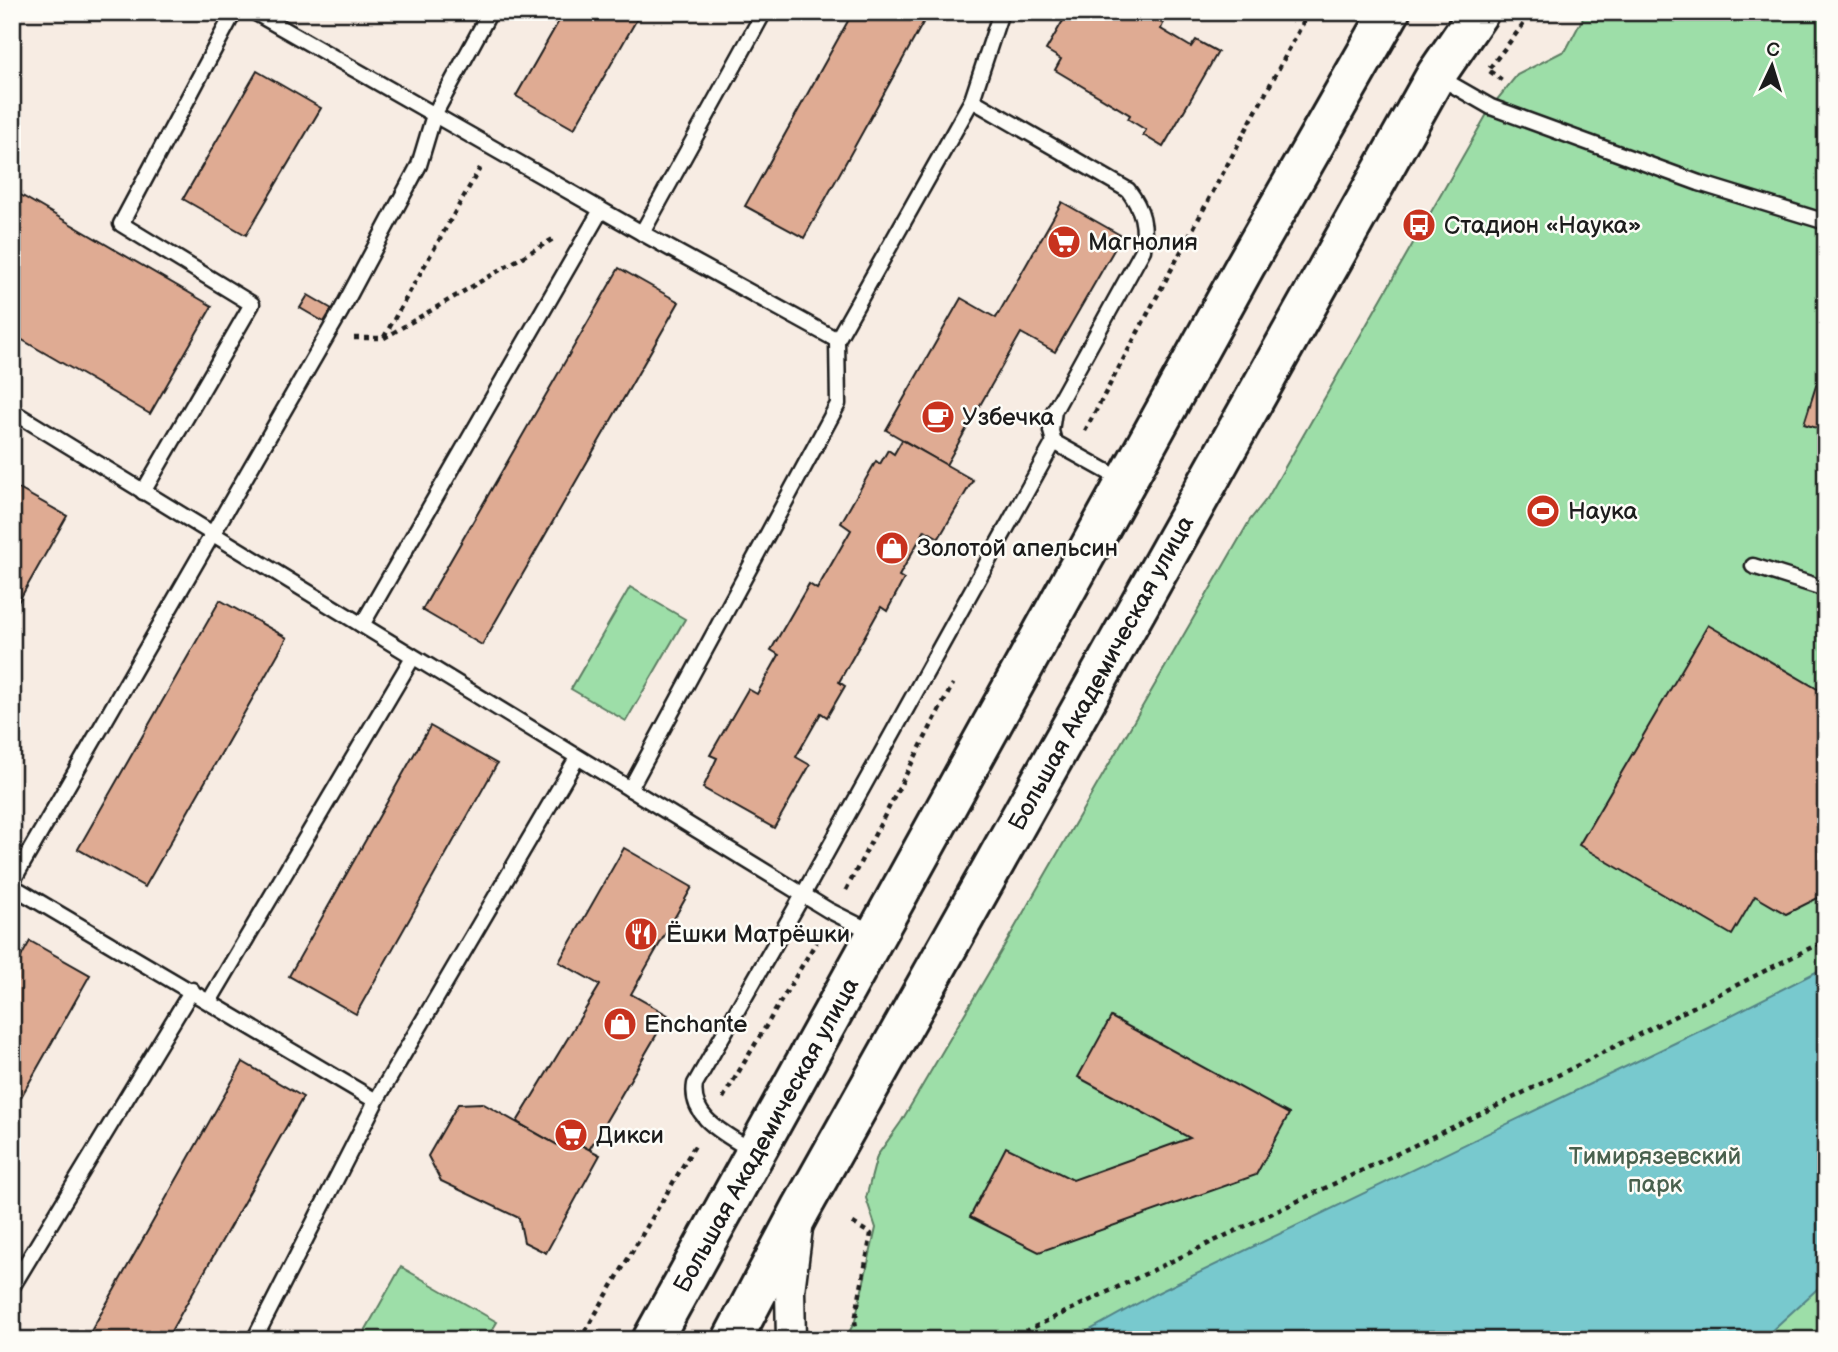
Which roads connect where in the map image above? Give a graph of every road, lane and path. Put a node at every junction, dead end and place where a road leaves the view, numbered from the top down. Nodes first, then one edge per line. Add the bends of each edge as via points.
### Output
1 (234, 12) edge
2 (254, 12) edge
3 (490, 12) edge
4 (764, 12) edge
5 (1001, 12) edge
6 (1390, 12) edge
7 (1479, 12) edge
8 (1533, 12) edge
9 (1436, 75) junction
10 (1502, 80) dead end
11 (972, 100) junction
12 (434, 115) junction
13 (491, 148) junction
14 (601, 211) junction
15 (1826, 222) edge
16 (642, 233) junction
17 (325, 338) junction
18 (384, 338) junction
19 (837, 340) junction
20 (12, 411) edge
21 (1054, 442) junction
22 (1127, 482) junction
23 (144, 492) junction
24 (213, 534) junction
25 (1753, 566) dead end
26 (1826, 589) edge
27 (362, 625) junction
28 (413, 657) junction
29 (577, 758) junction
30 (630, 789) junction
31 (12, 884) edge
32 (803, 895) junction
33 (878, 935) junction
34 (1826, 940) edge
35 (192, 990) junction
36 (210, 1000) junction
37 (376, 1101) junction
38 (756, 1154) junction
39 (801, 1209) junction
40 (853, 1223) dead end
41 (12, 1287) edge
42 (254, 1340) edge
43 (652, 1340) edge
44 (732, 1340) edge
45 (791, 1340) edge
46 (858, 1340) edge
47 (1007, 1340) edge

1 - 23 lane via 121,224 252,304
2 - 12 lane
3 - 12 lane
4 - 16 lane
5 - 11 lane
6 - 22 main road, Большая Академическая улица
7 - 9 main road, Большая Академическая улица
8 - 10 path via 1488,70
9 - 15 lane via 1491,107 1699,183
9 - 39 main road, Большая Академическая улица
11 - 19 lane
11 - 21 lane via 1128,190 1140,206 1146,227 1143,250 1054,411
12 - 13 lane
12 - 17 lane via 419,165
13 - 14 lane
13 - 18 path
14 - 16 lane
14 - 18 path
14 - 27 lane
16 - 19 lane
17 - 18 path
17 - 24 lane
19 - 30 lane via 838,404
20 - 23 lane
21 - 22 lane
21 - 32 lane
22 - 33 main road, Большая Академическая улица
23 - 24 lane
24 - 27 lane
24 - 31 lane
25 - 26 lane
27 - 28 lane
28 - 29 lane
28 - 36 lane
29 - 30 lane
29 - 37 lane
30 - 32 lane
31 - 35 lane
32 - 33 lane
32 - 38 lane via 695,1084 696,1111
33 - 38 main road, Большая Академическая улица
34 - 47 path via 1503,1103
35 - 36 lane
35 - 41 lane
36 - 37 lane
37 - 42 lane
38 - 43 main road, Большая Академическая улица
39 - 44 main road, Большая Академическая улица
39 - 45 street via 789,1291
40 - 46 path via 871,1234 855,1321

